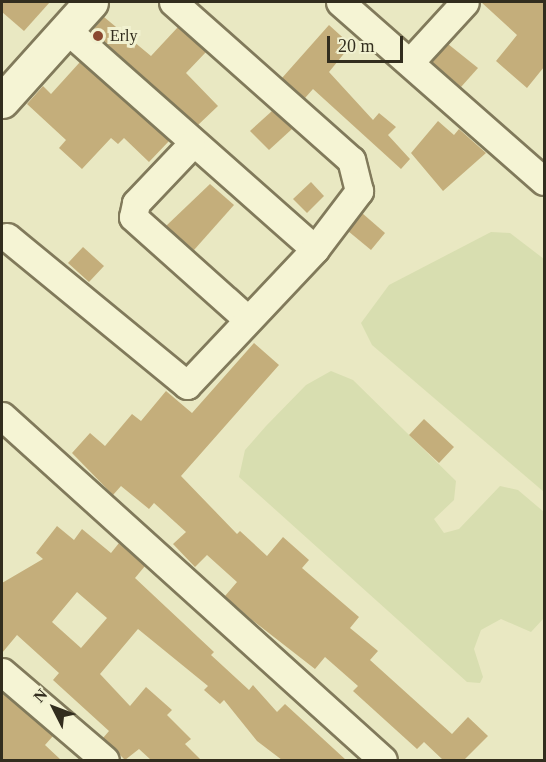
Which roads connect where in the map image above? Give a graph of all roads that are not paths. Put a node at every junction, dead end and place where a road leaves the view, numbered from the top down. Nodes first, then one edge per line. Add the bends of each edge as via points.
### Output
1 (91, 2) edge
2 (173, 2) edge
3 (340, 2) edge
4 (465, 2) edge
5 (66, 29) junction
6 (410, 62) junction
7 (2, 101) edge
8 (191, 145) junction
9 (544, 181) edge
10 (6, 237) dead end
11 (315, 249) junction
12 (245, 317) junction
13 (2, 416) edge
14 (2, 672) edge
15 (367, 755) edge
16 (105, 760) edge

1 - 5 street
2 - 11 street via 351,160 359,191
3 - 6 street
4 - 6 street
5 - 7 street
5 - 8 street
6 - 9 street
8 - 11 street
8 - 12 street via 136,203 133,217
10 - 12 street via 178,382 192,383
11 - 12 street
13 - 15 street
14 - 16 street

